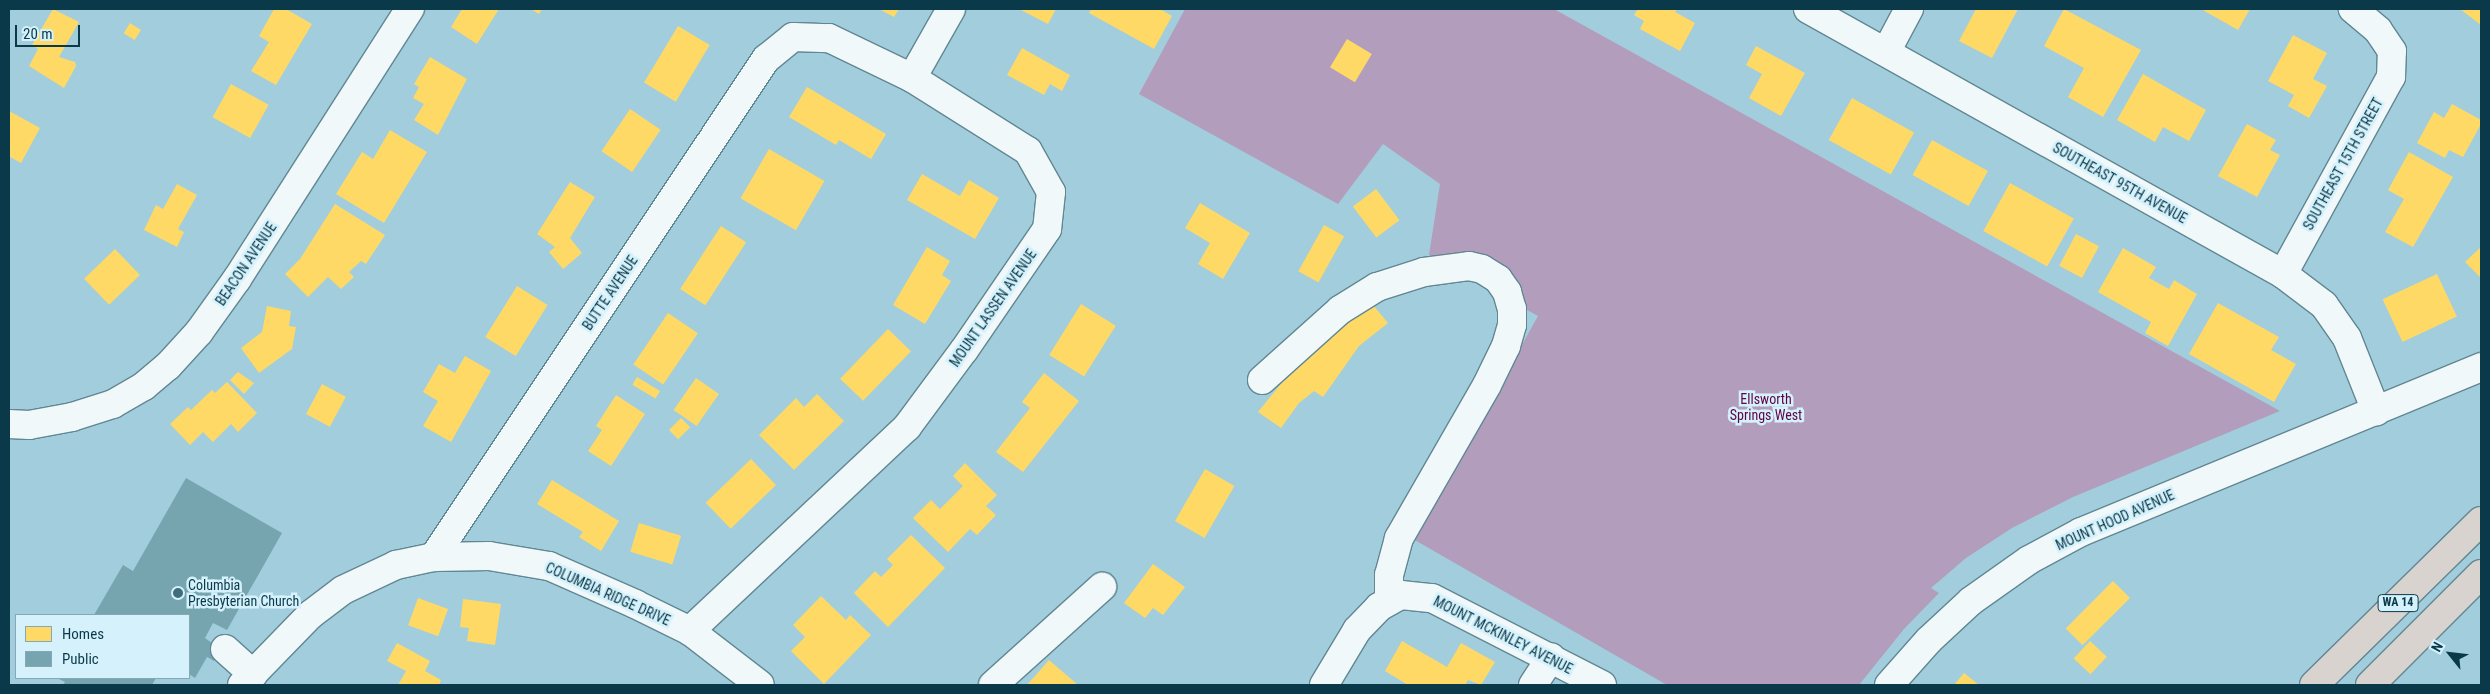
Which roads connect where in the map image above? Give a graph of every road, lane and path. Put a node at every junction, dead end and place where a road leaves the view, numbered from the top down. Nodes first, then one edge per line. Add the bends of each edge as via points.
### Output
1 (410, 9) edge
2 (951, 9) edge
3 (1808, 9) edge
4 (1909, 9) edge
5 (2353, 9) edge
6 (793, 37) joint
7 (1886, 52) junction
8 (912, 78) junction
9 (2283, 274) junction
10 (2481, 367) edge
11 (1262, 380) dead end
12 (2376, 411) junction
13 (9, 424) edge
14 (2481, 521) edge
15 (434, 557) junction
16 (2481, 574) edge
17 (1102, 587) dead end
18 (1395, 598) junction
19 (690, 631) junction
20 (225, 649) dead end
21 (1551, 657) junction
22 (247, 679) edge
23 (760, 685) edge
24 (993, 685) edge
25 (1324, 685) edge
26 (1533, 685) edge
27 (1602, 685) edge
28 (1889, 685) edge
29 (2314, 685) edge
30 (2370, 685) edge

1 - 13 street, BEACON AVENUE via 237,279 199,332 168,366 144,386 112,404 72,417 29,425
2 - 8 street
3 - 7 street, SOUTHEAST 95TH AVENUE
4 - 7 street
5 - 9 street, SOUTHEAST 15TH STREET via 2378,30 2392,51 2391,77
6 - 8 street, MOUNT LASSEN AVENUE via 829,38
6 - 15 street, BUTTE AVENUE via 766,59
7 - 9 street, SOUTHEAST 95TH AVENUE
8 - 19 street, MOUNT LASSEN AVENUE via 1028,151 1052,192 1047,229 907,426
9 - 12 street, SOUTHEAST 95TH AVENUE via 2324,304 2338,324
10 - 12 street, MOUNT HOOD AVENUE
11 - 18 street via 1340,310 1377,287 1424,272 1469,266 1482,268 1498,279 1507,292 1512,326 1506,346 1399,538 1389,575
12 - 28 street, MOUNT HOOD AVENUE via 2081,532 2029,560 1971,601 1929,640
14 - 29 highway, WA 14
15 - 19 street, COLUMBIA RIDGE DRIVE via 489,556 549,566
15 - 22 street, COLUMBIA RIDGE DRIVE via 396,565 343,590 310,615
16 - 30 highway, WA 14
17 - 24 street
18 - 21 street, MOUNT MCKINLEY AVENUE via 1432,598
18 - 25 street via 1379,607 1357,630
19 - 23 street, COLUMBIA RIDGE DRIVE
20 - 22 street
21 - 26 street
21 - 27 street, MOUNT MCKINLEY AVENUE

